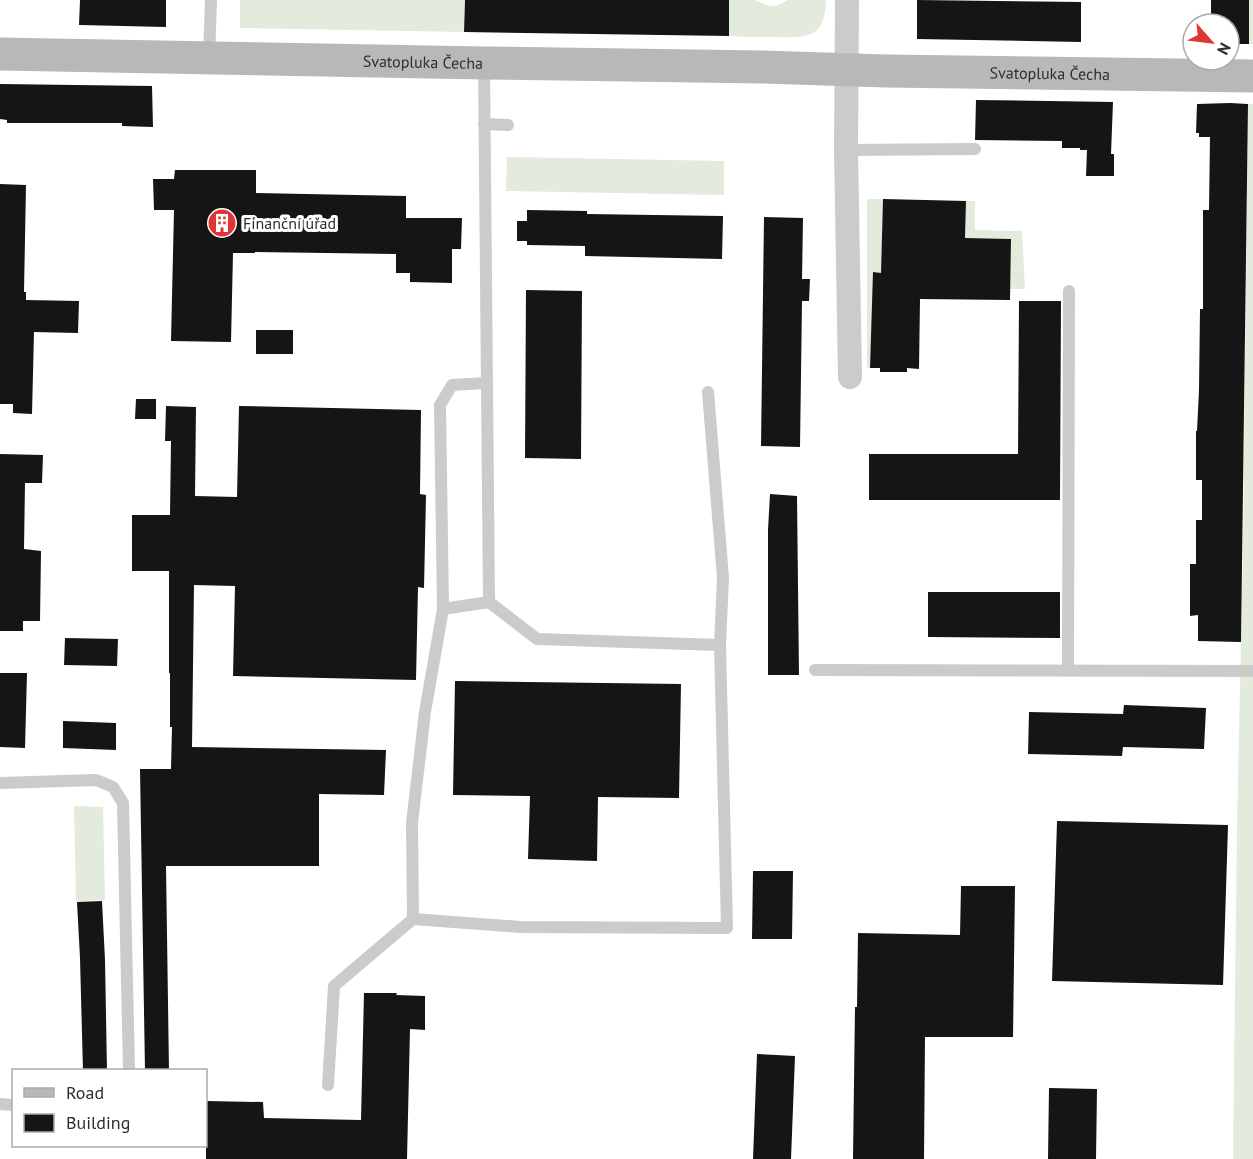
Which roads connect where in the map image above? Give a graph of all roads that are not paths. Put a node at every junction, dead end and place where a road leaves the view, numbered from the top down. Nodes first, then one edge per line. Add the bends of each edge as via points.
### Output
1 (212, 0) edge
2 (847, 0) edge
3 (0, 54) edge
4 (209, 58) junction
5 (484, 63) junction
6 (846, 70) junction
7 (1253, 76) edge
8 (484, 124) junction
9 (508, 124) dead end
10 (975, 149) dead end
11 (846, 150) junction
12 (1069, 291) dead end
13 (850, 377) dead end
14 (487, 383) junction
15 (708, 392) dead end
16 (489, 602) junction
17 (443, 609) junction
18 (720, 645) junction
19 (815, 670) dead end
20 (1068, 670) junction
21 (1253, 671) edge
22 (0, 783) edge
23 (413, 920) junction
24 (129, 1069) edge
25 (328, 1085) dead end

1 - 4 lane
2 - 6 street
3 - 4 street, Svatopluka Čecha
4 - 5 street, Svatopluka Čecha
5 - 6 street, Svatopluka Čecha
5 - 8 lane
6 - 7 street, Svatopluka Čecha
6 - 11 street
8 - 9 lane
8 - 14 lane
10 - 11 lane
11 - 13 street
12 - 20 lane
14 - 16 lane
14 - 17 lane via 452,386 440,405
15 - 18 lane via 723,578
16 - 17 lane
16 - 18 lane via 537,639
17 - 23 lane via 425,712 412,823
18 - 23 lane via 728,928 520,927
19 - 20 lane
20 - 21 lane
22 - 24 lane via 96,780 113,787 123,803
23 - 25 lane via 334,986

